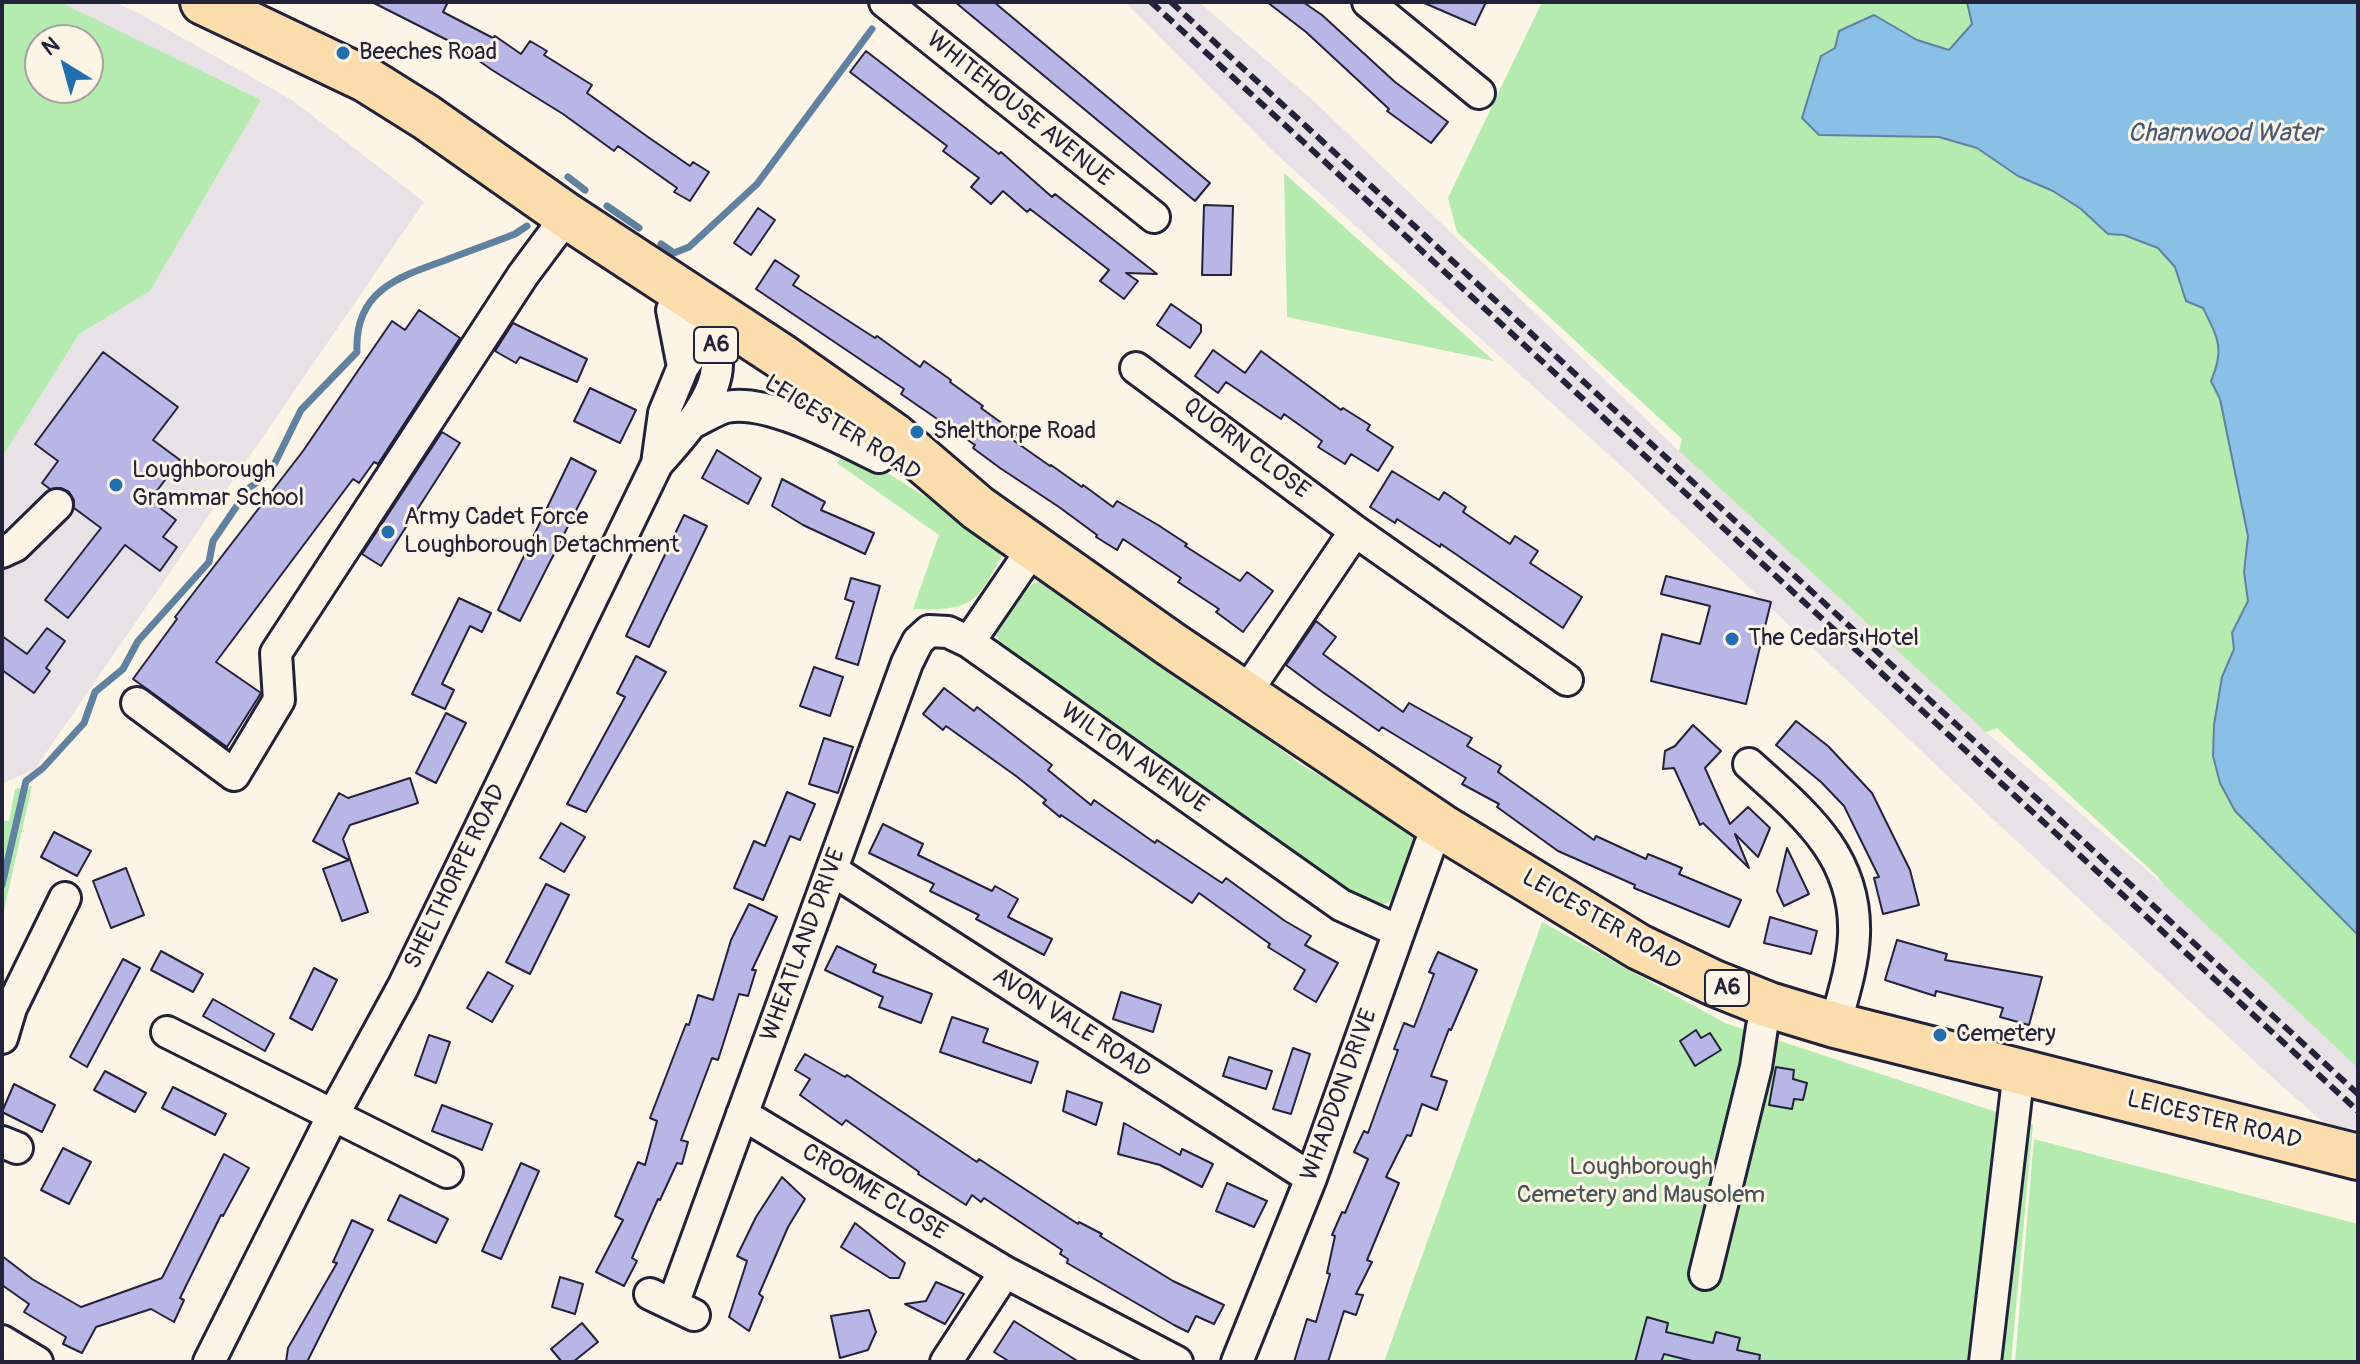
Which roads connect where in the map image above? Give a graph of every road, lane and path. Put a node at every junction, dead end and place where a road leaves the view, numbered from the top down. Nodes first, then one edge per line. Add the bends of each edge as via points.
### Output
1 (203, 2) edge
2 (885, 2) edge
3 (1368, 2) edge
4 (1471, 75) dead end
5 (567, 216) junction
6 (1154, 217) dead end
7 (678, 301) junction
8 (713, 347) junction
9 (1136, 368) dead end
10 (692, 423) junction
11 (879, 457) junction
12 (657, 464) junction
13 (57, 505) dead end
14 (978, 508) junction
15 (1355, 531) junction
16 (1034, 547) junction
17 (2, 552) edge
18 (969, 642) junction
19 (1567, 680) dead end
20 (1245, 694) junction
21 (137, 703) dead end
22 (1749, 764) dead end
23 (1442, 827) junction
24 (832, 870) junction
25 (65, 898) dead end
26 (1398, 931) junction
27 (1769, 1005) junction
28 (1835, 1025) junction
29 (167, 1032) dead end
30 (2, 1038) edge
31 (2019, 1070) junction
32 (742, 1114) junction
33 (333, 1115) junction
34 (2352, 1156) edge
35 (447, 1172) dead end
36 (1311, 1178) junction
37 (1005, 1272) junction
38 (1705, 1274) dead end
39 (673, 1304) dead end
40 (2, 1341) edge
41 (936, 1360) edge
42 (37, 1362) edge
43 (209, 1362) edge
44 (1177, 1362) edge
45 (1237, 1362) edge
46 (1985, 1362) edge

1 - 5 highway, LEICESTER ROAD / A6 via 367,80
2 - 6 street, WHITEHOUSE AVENUE
3 - 4 street
5 - 7 highway, LEICESTER ROAD / A6
5 - 21 street via 276,653 279,700 234,775
7 - 8 highway, LEICESTER ROAD / A6
7 - 8 street, SHELTHORPE ROAD
8 - 10 street, SHELTHORPE ROAD via 715,380
8 - 11 highway, LEICESTER ROAD / A6
8 - 12 street, SHELTHORPE ROAD via 664,413
8 - 14 highway, LEICESTER ROAD / A6 via 894,436
9 - 15 street, QUORN CLOSE
10 - 11 street, SHELTHORPE ROAD via 726,407 746,406 807,423
10 - 12 street, SHELTHORPE ROAD
11 - 14 highway, LEICESTER ROAD / A6
12 - 33 street, SHELTHORPE ROAD via 403,987
13 - 17 street
14 - 16 highway, LEICESTER ROAD / A6
15 - 19 street, QUORN CLOSE
15 - 20 street
16 - 18 street
16 - 20 highway, LEICESTER ROAD / A6
18 - 24 street, WHEATLAND DRIVE via 948,632 929,631 918,641
18 - 26 street, WILTON AVENUE via 1341,905
20 - 23 highway, LEICESTER ROAD / A6
22 - 28 street via 1829,843 1849,890 1854,935
23 - 26 street, WHADDON DRIVE via 1430,845
23 - 27 highway, LEICESTER ROAD / A6 via 1639,947
24 - 32 street, WHEATLAND DRIVE
24 - 36 street, AVON VALE ROAD
25 - 30 street via 11,1008
26 - 36 street, WHADDON DRIVE
27 - 28 highway, LEICESTER ROAD / A6
27 - 38 street
28 - 31 highway, LEICESTER ROAD / A6
29 - 33 street
31 - 34 highway, LEICESTER ROAD / A6
31 - 46 street
32 - 37 street, CROOME CLOSE
32 - 39 street, WHEATLAND DRIVE
33 - 35 street
33 - 43 street, SHELTHORPE ROAD
36 - 45 street, WHADDON DRIVE
37 - 41 street
37 - 44 street, CROOME CLOSE
40 - 42 street

